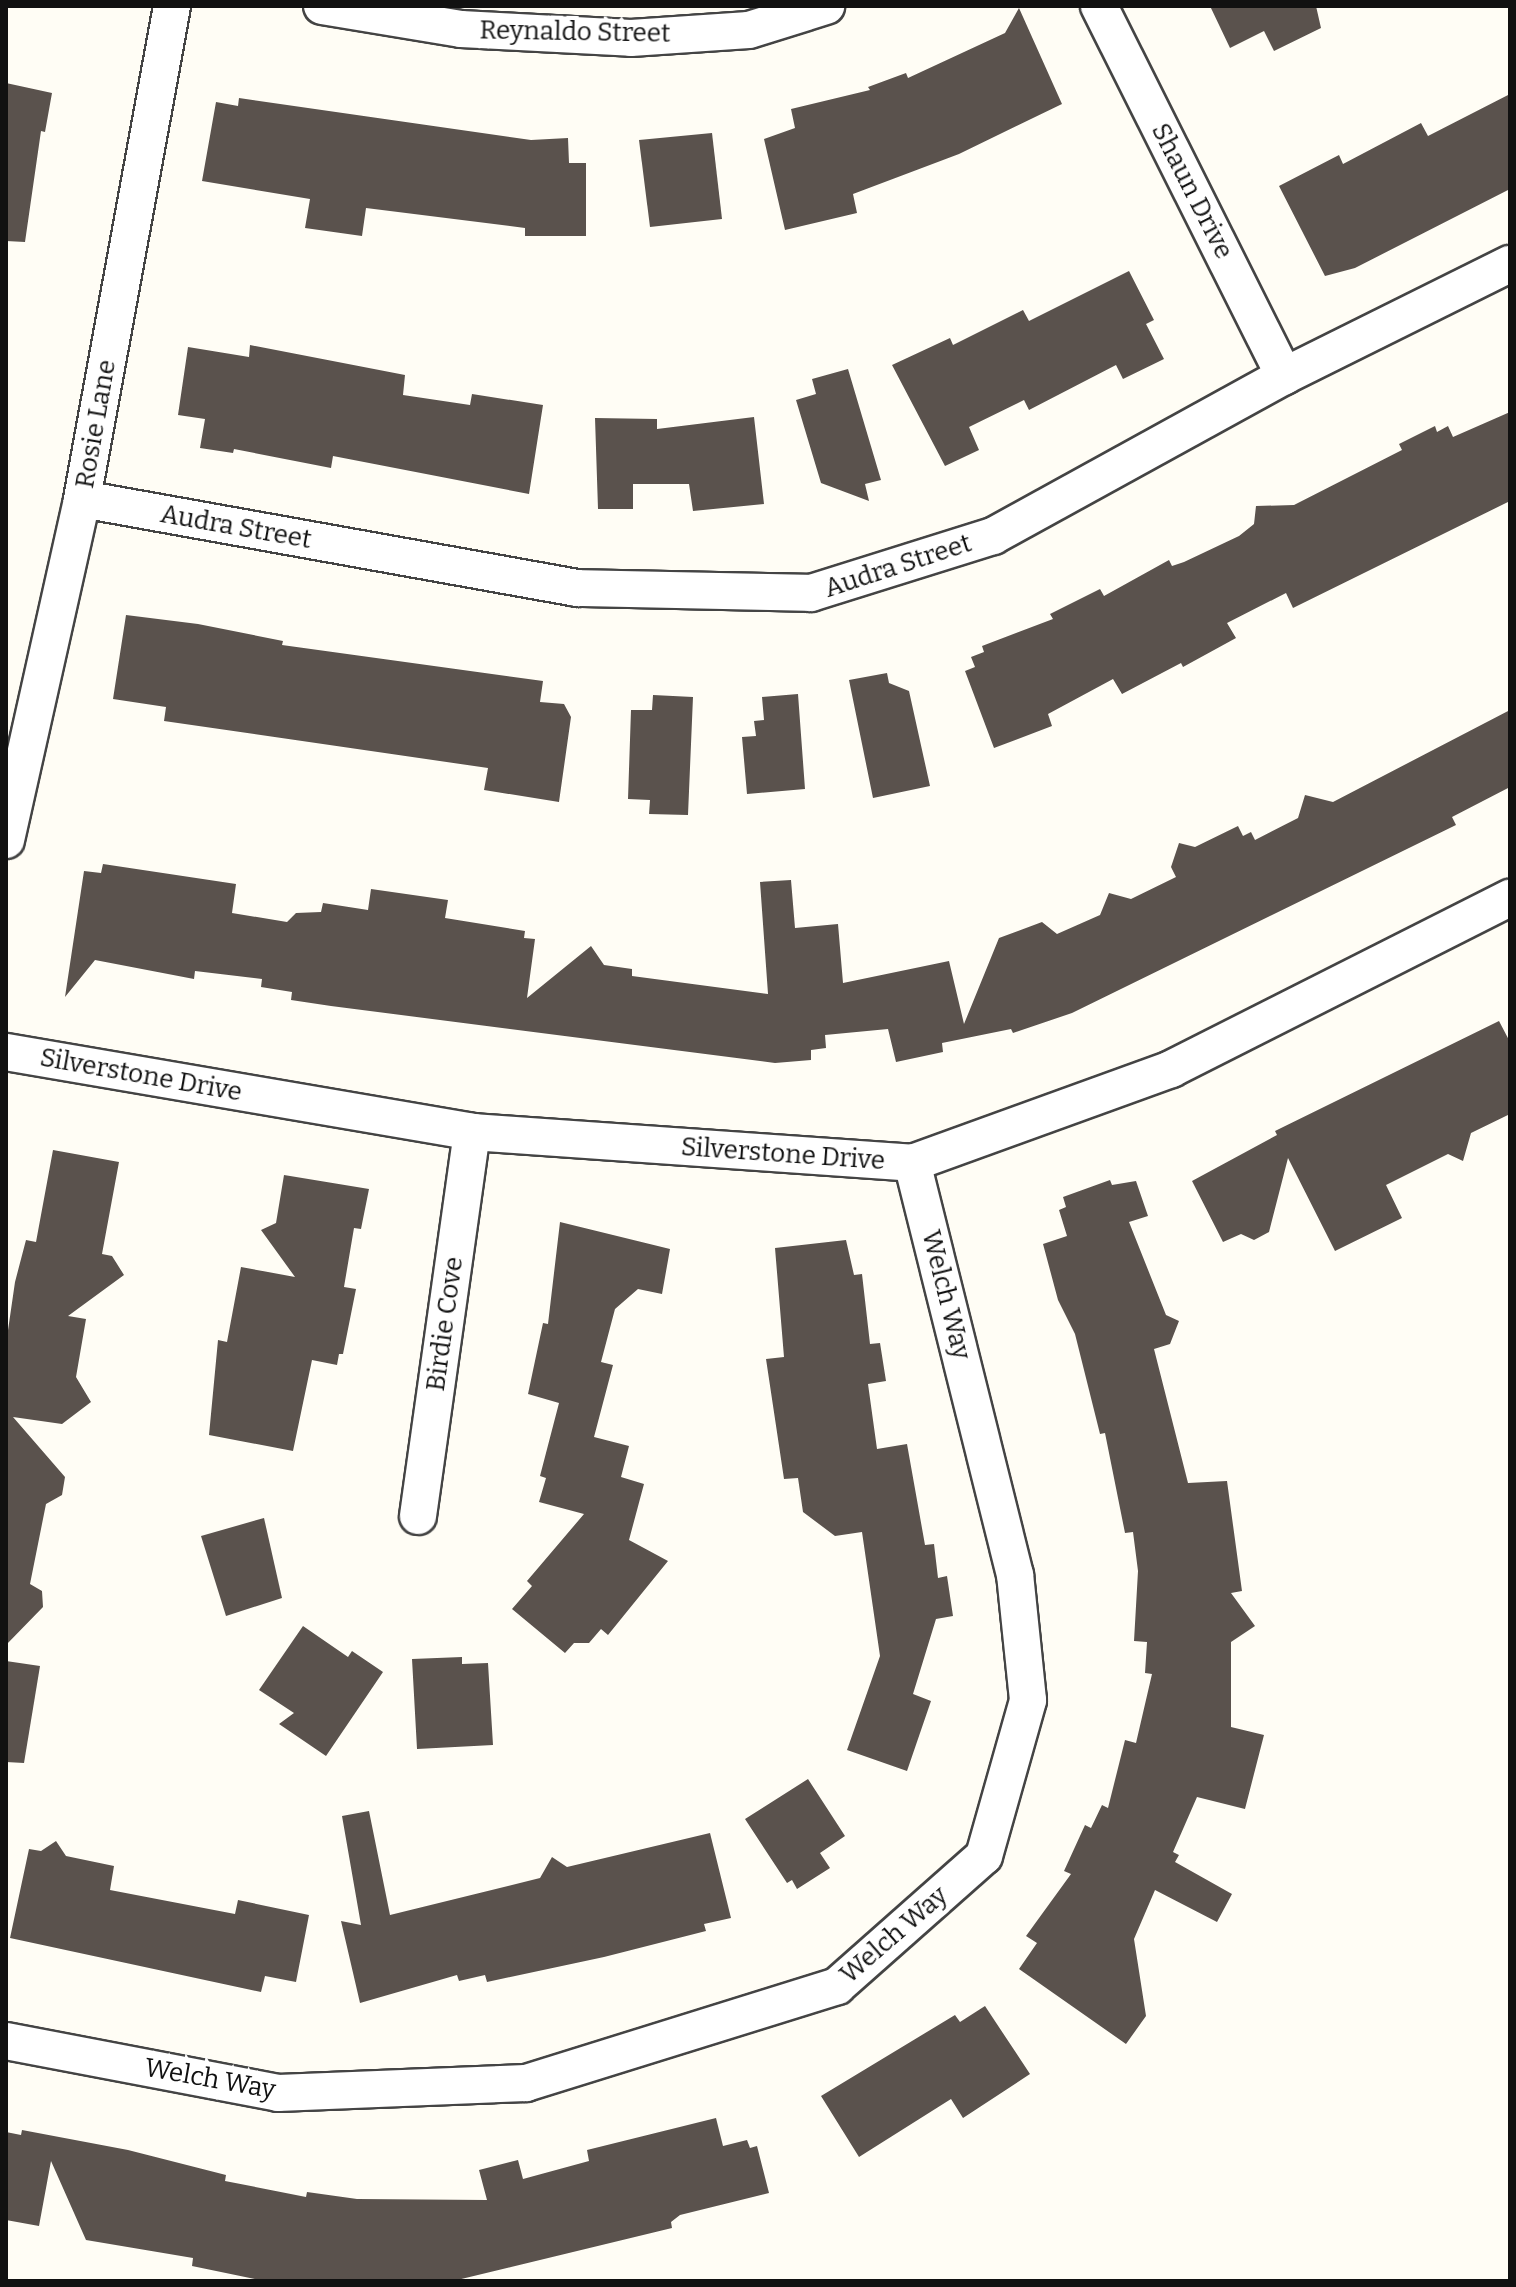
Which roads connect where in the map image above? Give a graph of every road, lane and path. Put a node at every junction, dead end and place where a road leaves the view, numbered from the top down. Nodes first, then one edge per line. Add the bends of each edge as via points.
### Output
1 (172, 6) edge
2 (322, 6) edge
3 (826, 6) edge
4 (1099, 6) edge
5 (1510, 264) edge
6 (1284, 376) junction
7 (82, 499) junction
8 (6, 840) edge
9 (1510, 898) edge
10 (6, 1052) edge
11 (472, 1132) junction
12 (912, 1163) junction
13 (418, 1516) dead end
14 (6, 2041) edge

1 - 7 street, Rosie Lane
2 - 3 street, Reynaldo Street via 461,29 631,38 749,30
4 - 6 street, Shaun Drive
5 - 6 street, Audra Street
6 - 7 street, Audra Street via 993,536 811,593 577,588
7 - 8 street, Rosie Lane
9 - 12 street, Silverstone Drive via 1171,1069
10 - 11 street, Silverstone Drive
11 - 12 street, Silverstone Drive
11 - 13 street, Birdie Cove
12 - 14 street, Welch Way via 1015,1575 1028,1700 984,1856 837,1986 526,2083 278,2093

